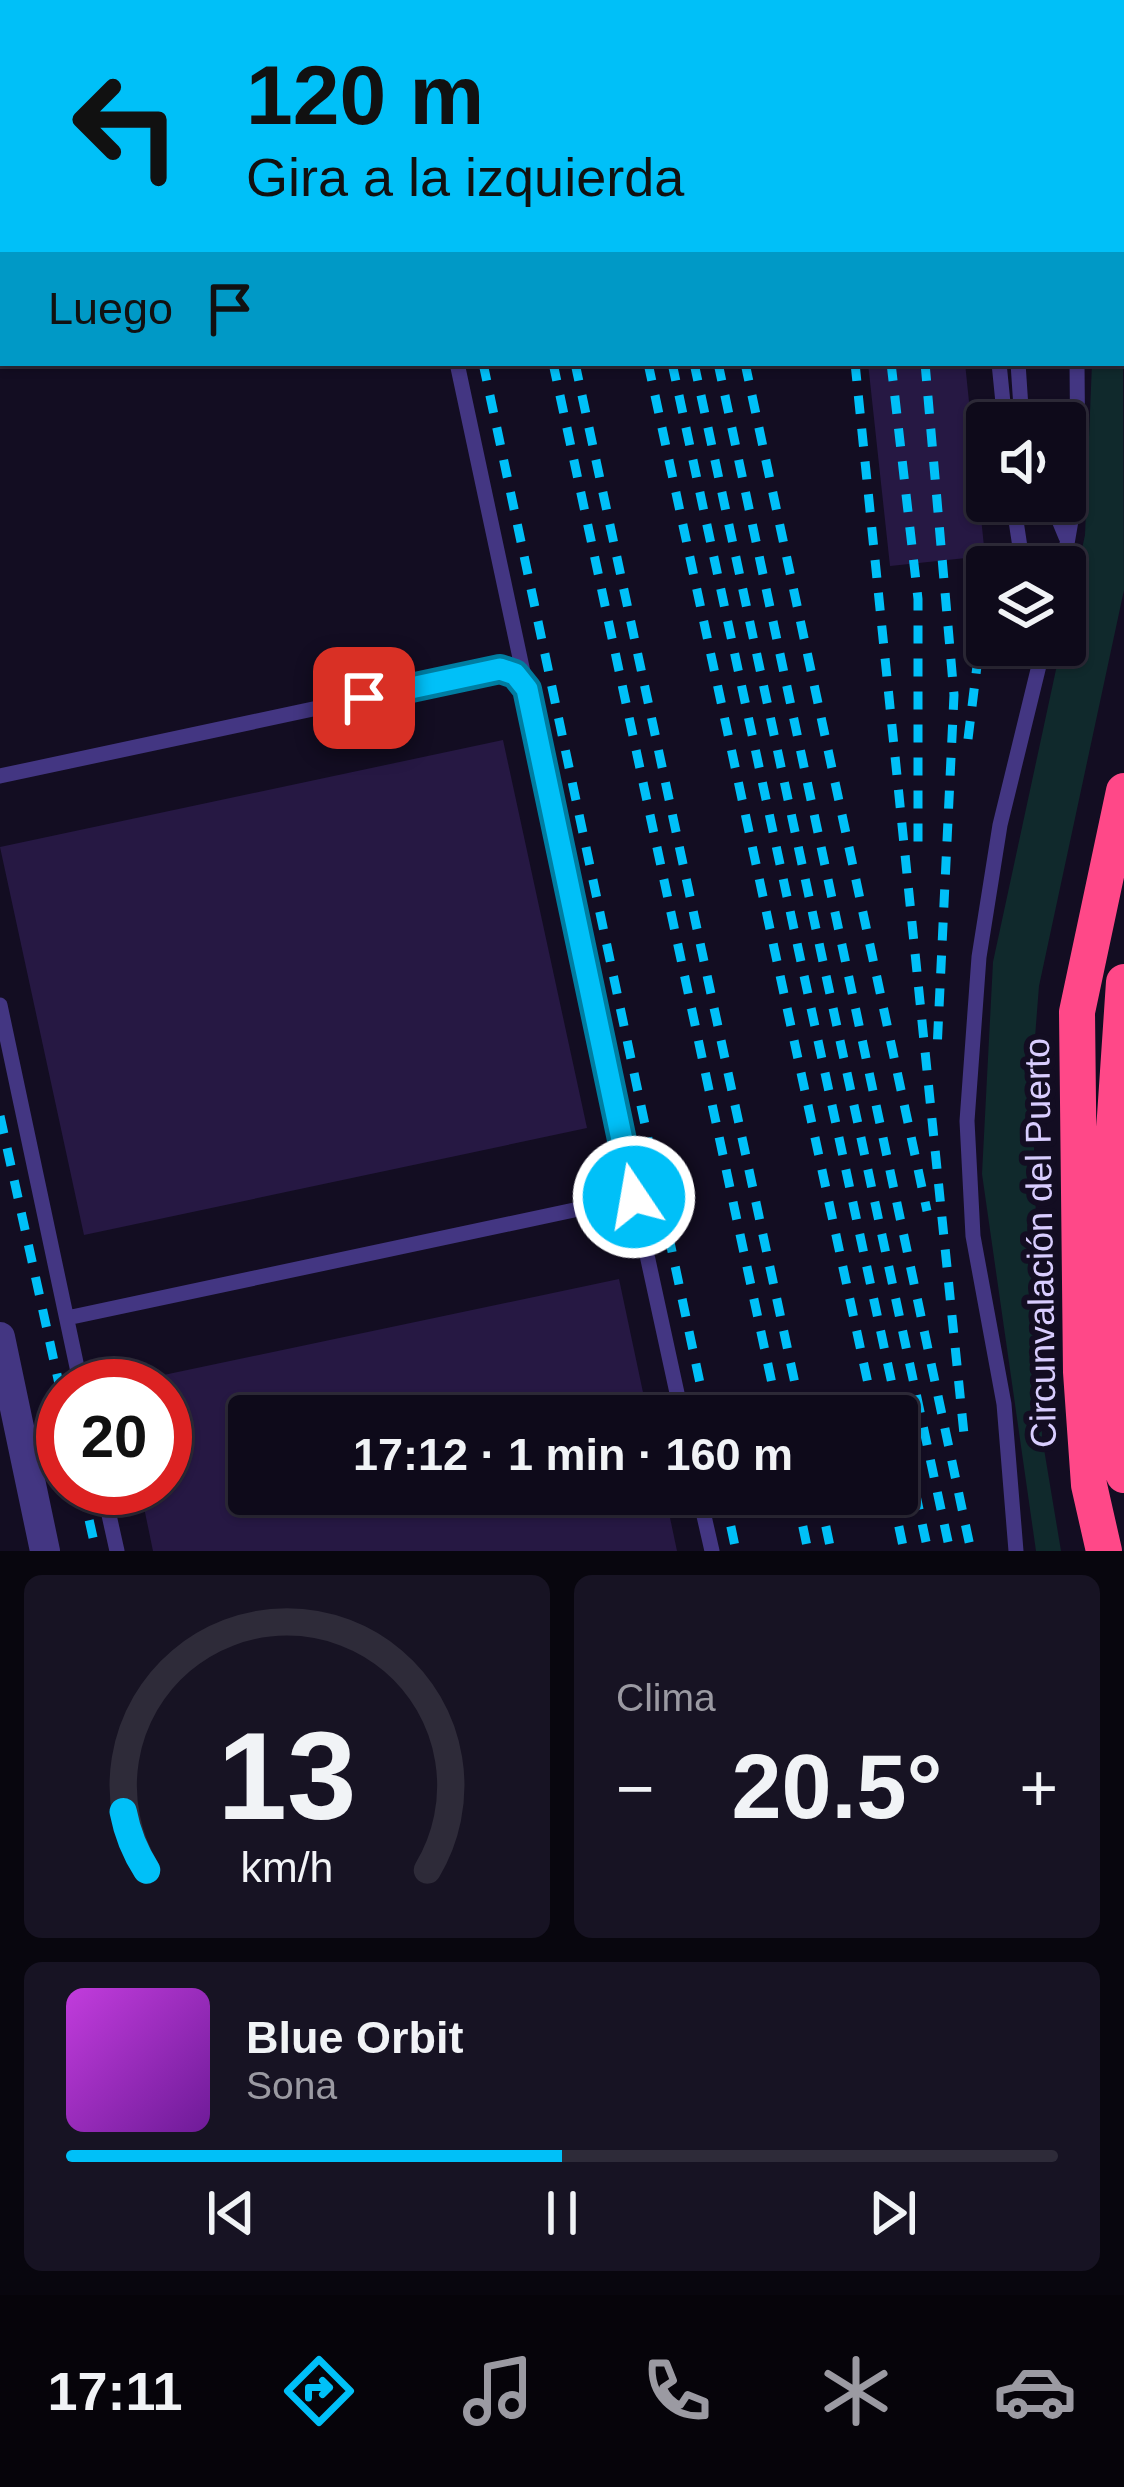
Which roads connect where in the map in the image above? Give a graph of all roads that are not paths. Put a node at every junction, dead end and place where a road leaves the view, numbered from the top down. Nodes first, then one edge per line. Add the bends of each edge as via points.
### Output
1 (459, 366) edge
2 (1000, 366) edge
3 (1018, 366) edge
4 (1077, 366) edge
5 (1003, 402) edge
6 (1021, 402) edge
7 (1066, 546) edge
8 (1038, 666) edge
9 (527, 689) junction
10 (0, 776) edge
11 (1124, 791) edge
12 (1124, 982) edge
13 (0, 1005) edge
14 (634, 1197) junction
15 (67, 1318) junction
16 (0, 1337) edge
17 (75, 1359) edge
18 (677, 1395) edge
19 (1124, 1475) edge
20 (110, 1515) edge
21 (704, 1515) edge
22 (46, 1551) edge
23 (117, 1551) edge
24 (712, 1551) edge
25 (1016, 1551) edge
26 (1104, 1551) edge

1 - 9 lane
2 - 5 lane
3 - 6 lane
4 - 7 lane via 1078,480
8 - 25 lane via 993,869 967,1121 973,1236 1004,1403
9 - 10 lane via 500,669
9 - 14 lane
11 - 26 highway, Circunvalación del Puerto via 1077,1012 1081,1372 1089,1485
12 - 19 highway, Circunvalación del Puerto via 1112,1184 1112,1413
13 - 15 lane
14 - 15 lane
14 - 18 lane
15 - 17 lane
16 - 22 street
20 - 23 lane
21 - 24 lane

